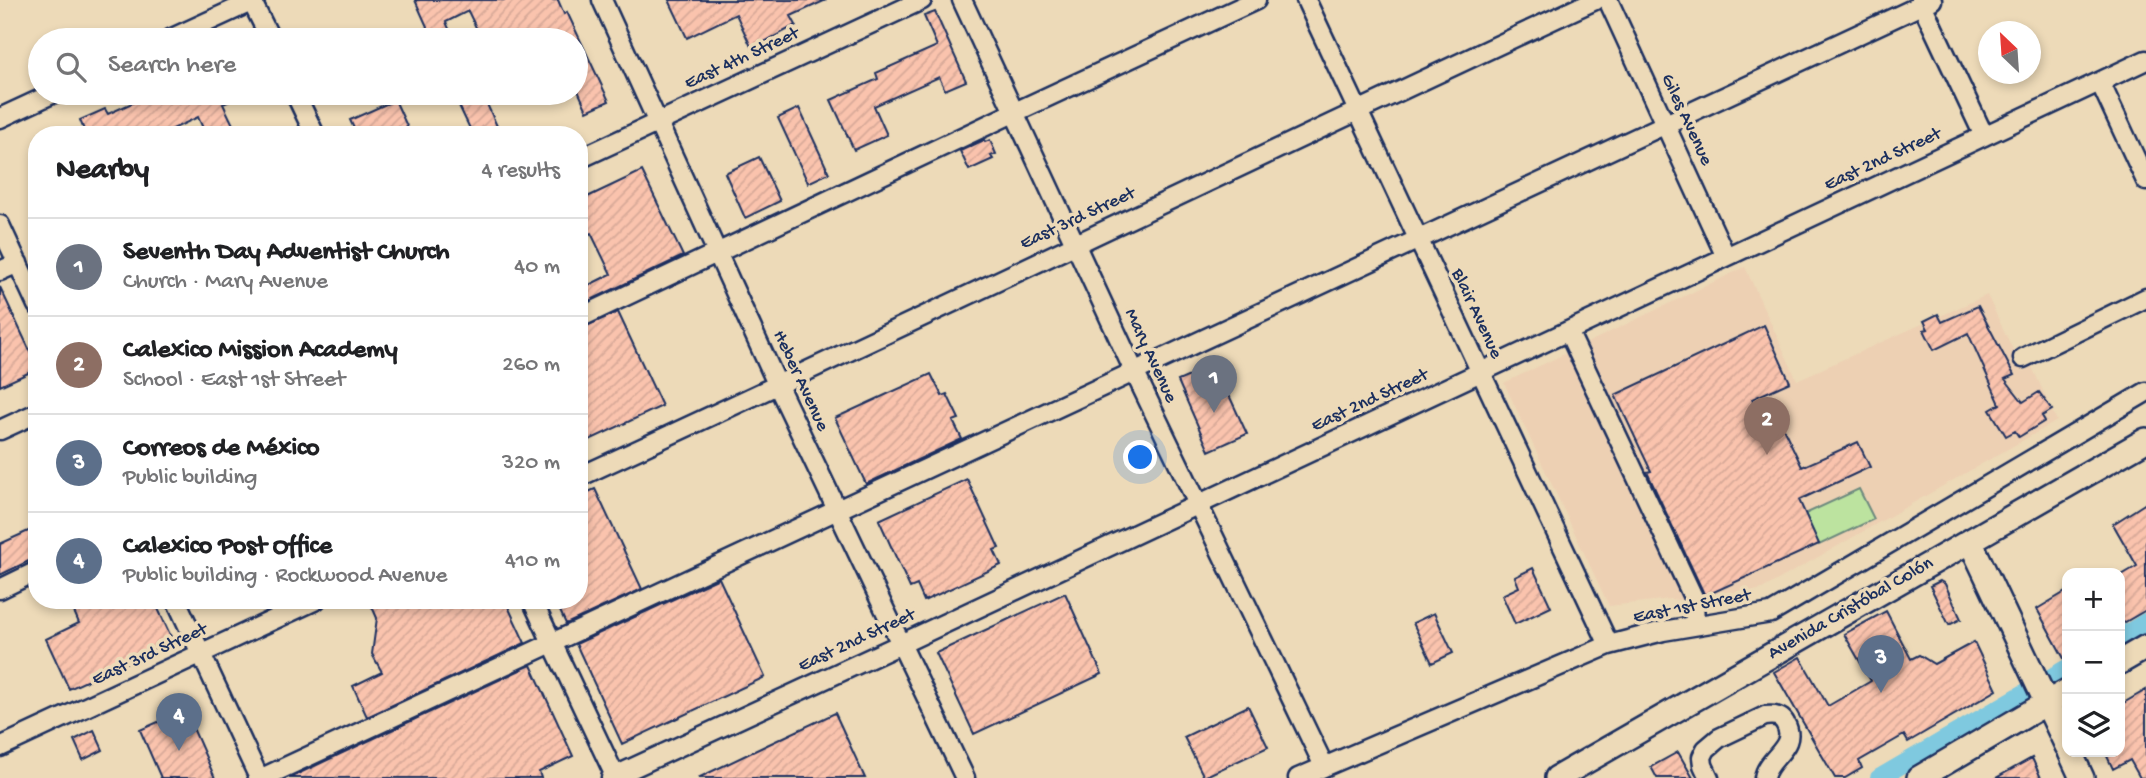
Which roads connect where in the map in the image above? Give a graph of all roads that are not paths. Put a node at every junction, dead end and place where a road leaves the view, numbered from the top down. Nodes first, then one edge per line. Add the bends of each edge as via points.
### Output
1 (253, 0) edge
2 (602, 0) edge
3 (922, 0) edge
4 (962, 0) edge
5 (1256, 0) edge
6 (1306, 0) edge
7 (1595, 0) edge
8 (1608, 0) edge
9 (1925, 2) edge
10 (194, 28) edge
11 (266, 28) edge
12 (2146, 60) edge
13 (2099, 82) junction
14 (28, 105) edge
15 (301, 105) edge
16 (1357, 110) junction
17 (1013, 113) junction
18 (0, 118) edge
19 (658, 120) junction
20 (1665, 123) junction
21 (311, 126) edge
22 (1984, 136) junction
23 (588, 155) edge
24 (2146, 181) edge
25 (0, 225) edge
26 (1418, 239) junction
27 (1074, 244) junction
28 (718, 253) junction
29 (1726, 257) junction
30 (18, 263) junction
31 (0, 271) edge
32 (28, 285) edge
33 (2146, 299) edge
34 (588, 314) edge
35 (1568, 331) junction
36 (2023, 358) dead end
37 (1134, 371) junction
38 (1480, 372) junction
39 (778, 386) junction
40 (2146, 392) edge
41 (28, 417) edge
42 (0, 430) edge
43 (2146, 440) edge
44 (588, 473) edge
45 (1198, 505) junction
46 (838, 509) junction
47 (1970, 541) junction
48 (28, 575) edge
49 (0, 589) edge
50 (1872, 596) junction
51 (180, 609) edge
52 (297, 609) edge
53 (536, 609) edge
54 (1695, 625) junction
55 (552, 643) junction
56 (903, 643) junction
57 (1609, 645) junction
58 (2146, 647) edge
59 (202, 654) junction
60 (2125, 659) edge
61 (2062, 694) edge
62 (2047, 703) junction
63 (2062, 735) edge
64 (0, 747) edge
65 (2072, 757) edge
66 (1324, 766) junction
67 (614, 777) edge
68 (261, 778) edge
69 (965, 778) edge
70 (1298, 778) edge
71 (1557, 778) edge
72 (1582, 778) edge
73 (1709, 778) edge
74 (1764, 778) edge
75 (1919, 778) edge
76 (2082, 778) edge

1 - 10 street
1 - 11 street
2 - 19 street, Heber Avenue
3 - 19 street, East 4th Street
4 - 17 street, Mary Avenue
5 - 17 street
6 - 16 street, Blair Avenue
7 - 16 street, East 3rd Street
8 - 20 street, Giles Avenue
9 - 20 street
9 - 22 street
12 - 13 street, East 2nd Street
13 - 22 street, East 2nd Street
13 - 24 street
14 - 18 street
15 - 21 street
16 - 26 street, Blair Avenue
16 - 27 street, East 3rd Street
17 - 27 street, Mary Avenue
17 - 28 street
19 - 23 street, East 4th Street
19 - 28 street, Heber Avenue
20 - 26 street
20 - 29 street, Giles Avenue
22 - 29 street, East 2nd Street
25 - 30 street
26 - 37 street
26 - 38 street, Blair Avenue
27 - 37 street, Mary Avenue
27 - 39 street, East 3rd Street
28 - 34 street
28 - 39 street, Heber Avenue
29 - 35 street, East 2nd Street
30 - 31 street
30 - 32 street
33 - 36 street
35 - 38 street, East 2nd Street
35 - 54 street via 1694,599
37 - 45 street, Mary Avenue
37 - 46 street
38 - 45 street, East 2nd Street
38 - 57 street, Blair Avenue
39 - 44 street, East 3rd Street
39 - 46 street, Heber Avenue
40 - 54 street, East 1st Street via 1771,613
41 - 42 street
43 - 47 main road, Avenida Cristóbal Colón
45 - 56 street, East 2nd Street
45 - 66 street, Mary Avenue
46 - 55 street
46 - 56 street, Heber Avenue
47 - 50 main road, Avenida Cristóbal Colón
47 - 62 main road
48 - 49 street
50 - 71 main road, Avenida Cristóbal Colón
50 - 72 main road via 1846,623
51 - 59 street
52 - 59 street, East 3rd Street
53 - 55 street
54 - 57 street, East 1st Street
55 - 67 street
55 - 68 street
56 - 67 street, East 2nd Street
56 - 69 street, Heber Avenue
57 - 66 street, East 1st Street
58 - 60 main road
59 - 64 street, East 3rd Street
59 - 68 street
61 - 62 main road
62 - 63 main road
62 - 75 main road
65 - 76 main road
66 - 70 street, East 1st Street
73 - 74 street via 1702,757 1711,744 1773,715 1784,721 1788,739

